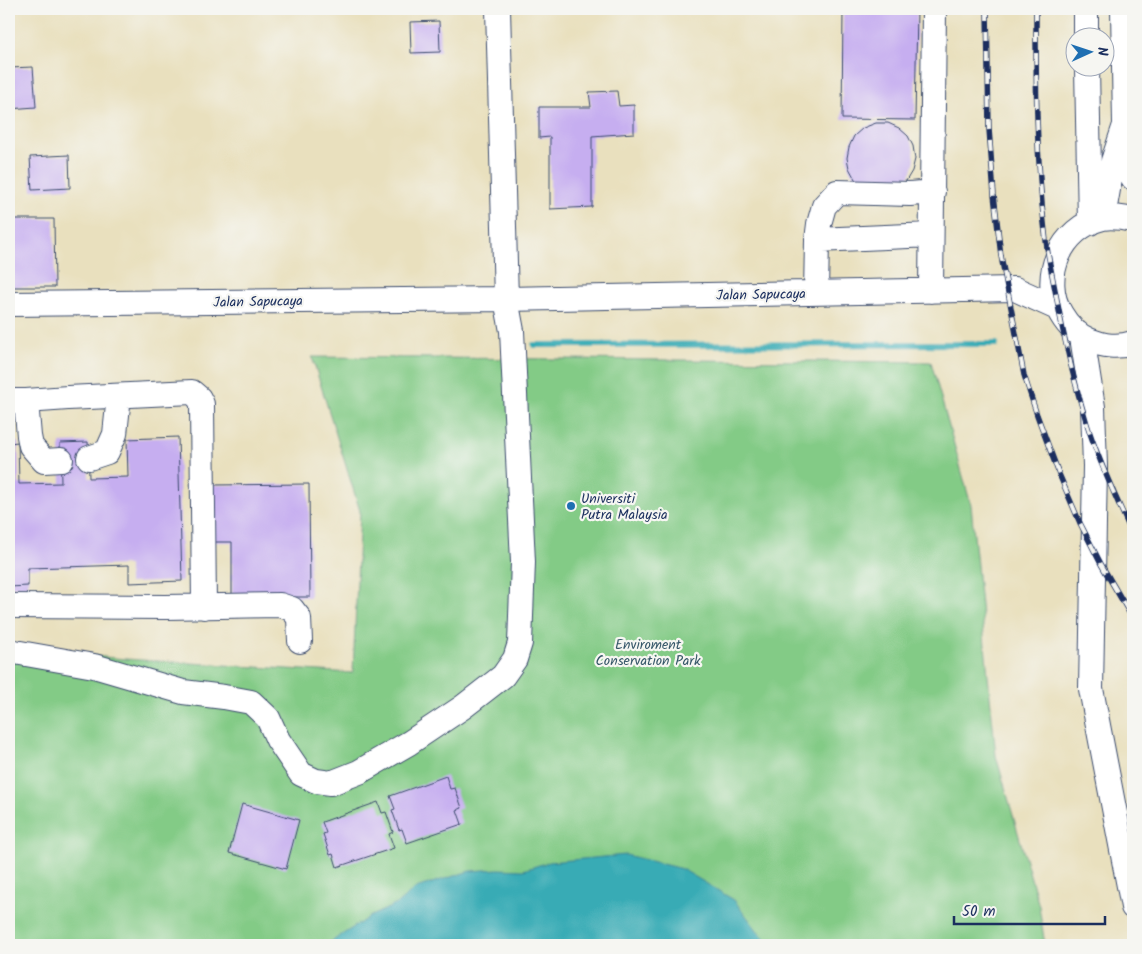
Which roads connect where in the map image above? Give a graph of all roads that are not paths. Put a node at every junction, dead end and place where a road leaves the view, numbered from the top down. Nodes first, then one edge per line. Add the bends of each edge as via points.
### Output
1 (498, 9) edge
2 (934, 9) edge
3 (1086, 9) edge
4 (1123, 9) edge
5 (1086, 28) edge
6 (1088, 78) edge
7 (1125, 125) junction
8 (1133, 178) edge
9 (933, 192) junction
10 (1133, 220) edge
11 (1097, 221) junction
12 (931, 236) junction
13 (817, 240) junction
14 (1053, 269) junction
15 (1015, 289) junction
16 (931, 291) junction
17 (816, 293) junction
18 (506, 299) junction
19 (9, 304) edge
20 (1057, 308) junction
21 (1082, 337) junction
22 (1133, 343) edge
23 (119, 396) junction
24 (17, 401) edge
25 (89, 458) dead end
26 (61, 460) dead end
27 (9, 606) edge
28 (204, 607) junction
29 (300, 642) dead end
30 (9, 651) edge
31 (1133, 907) edge

1 - 18 street
2 - 9 street
3 - 5 street
4 - 7 street
6 - 11 street
7 - 8 street
7 - 11 street
9 - 12 street
9 - 13 street via 837,192 824,206
10 - 11 street
11 - 14 street via 1072,234 1060,250
12 - 13 street
12 - 16 street
13 - 17 street
14 - 15 street
14 - 20 street via 1052,289
15 - 16 street, Jalan Sapucaya
15 - 20 street
16 - 17 street, Jalan Sapucaya
17 - 18 street, Jalan Sapucaya
18 - 19 street, Jalan Sapucaya
18 - 30 street via 512,331 524,562 520,643 515,659 503,676 463,707 392,753 331,783 301,774 278,740 268,718 251,702 182,692 94,666
20 - 21 street via 1067,324
21 - 22 street via 1102,345
21 - 31 street via 1093,407 1096,466 1091,689
23 - 24 street
23 - 25 street via 115,434 107,452
23 - 28 street via 192,392 202,404
24 - 26 street via 32,446 44,460
27 - 28 street
28 - 29 street via 280,605 292,609 299,618

